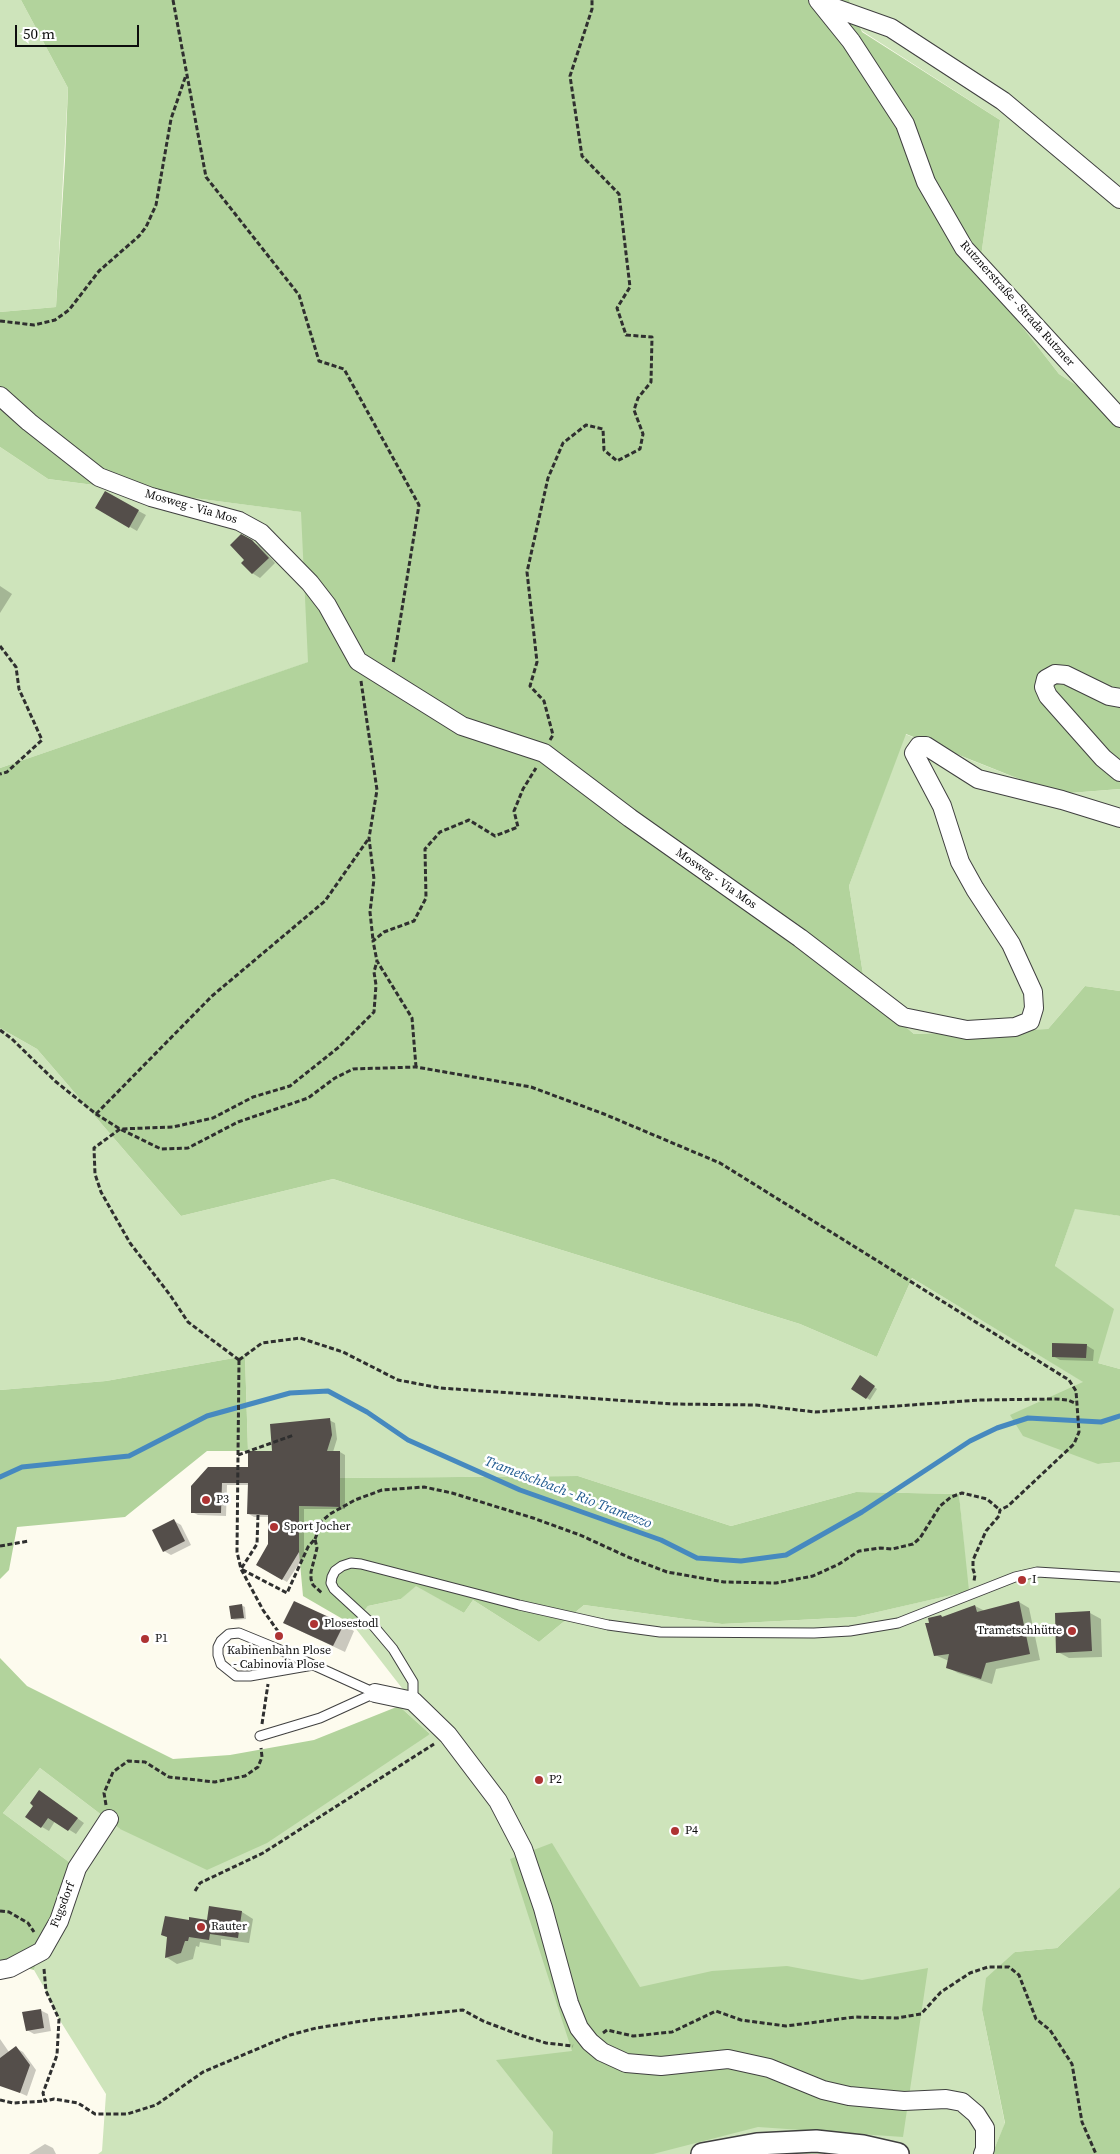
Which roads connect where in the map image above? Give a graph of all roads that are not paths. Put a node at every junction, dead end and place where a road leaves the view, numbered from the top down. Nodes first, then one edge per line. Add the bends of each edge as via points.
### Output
1 (819, 1) edge
2 (1120, 199) edge
3 (0, 396) edge
4 (1120, 418) edge
5 (1120, 698) edge
6 (1120, 772) edge
7 (1120, 818) edge
8 (1120, 1577) edge
9 (312, 1665) junction
10 (375, 1693) junction
11 (413, 1701) junction
12 (260, 1736) road end
13 (109, 1820) road end
14 (0, 1970) edge
15 (702, 2154) edge
16 (898, 2154) edge
17 (982, 2154) edge

1 - 2 street, Rutznerstraße - Strada Rutzner via 891,28 995,96
1 - 4 street, Rutznerstraße - Strada Rutzner via 851,41 905,124 926,182 964,248
3 - 7 street, Mosweg - Via Mos via 99,477 151,497 239,521 261,532 327,605 358,661 462,726 544,753 800,938 903,1017 967,1030 1015,1027 1030,1021 1034,1008 1033,992 1011,944 960,862 942,806 914,753 919,746 926,746 978,779
5 - 6 street via 1060,674 1046,679 1044,688 1103,758
8 - 11 lane via 1038,1572 1016,1577 898,1623 850,1631 660,1632 608,1625 518,1605 351,1563 336,1571 331,1583 393,1649 413,1682
9 - 9 lane via 238,1633 229,1634 218,1648 221,1664 236,1676
9 - 10 lane
10 - 11 street
10 - 12 lane via 320,1718
11 - 17 street via 448,1735 498,1801 523,1849 579,2028 602,2052 626,2062 661,2066 728,2059 769,2068 823,2090 849,2096 962,2102 976,2114 985,2128 985,2150
13 - 14 street, Fugsdorf via 77,1868 59,1921 42,1951
15 - 16 street via 757,2144 816,2141

